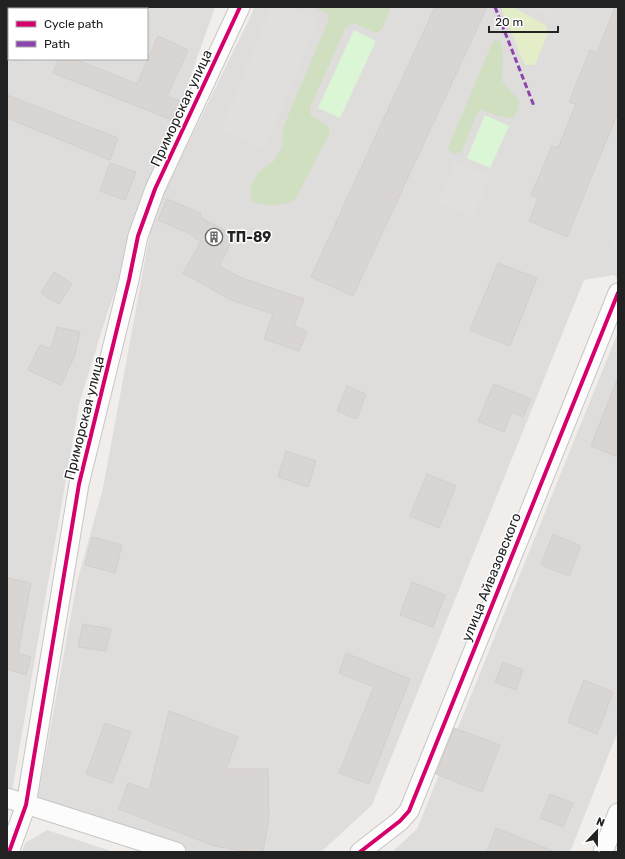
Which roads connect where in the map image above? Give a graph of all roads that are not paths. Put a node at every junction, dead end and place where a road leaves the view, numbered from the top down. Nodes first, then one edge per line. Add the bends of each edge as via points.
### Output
1 (240, 7) edge
2 (618, 293) edge
3 (7, 798) edge
4 (26, 804) junction
5 (618, 813) edge
6 (9, 852) edge
7 (176, 852) edge
8 (360, 852) edge
9 (603, 852) edge

1 - 4 street, Приморская улица via 155,188 138,236 79,484
2 - 8 street, улица Айвазовского via 409,811
3 - 4 street
4 - 6 street, Приморская улица
4 - 7 street
5 - 9 street

